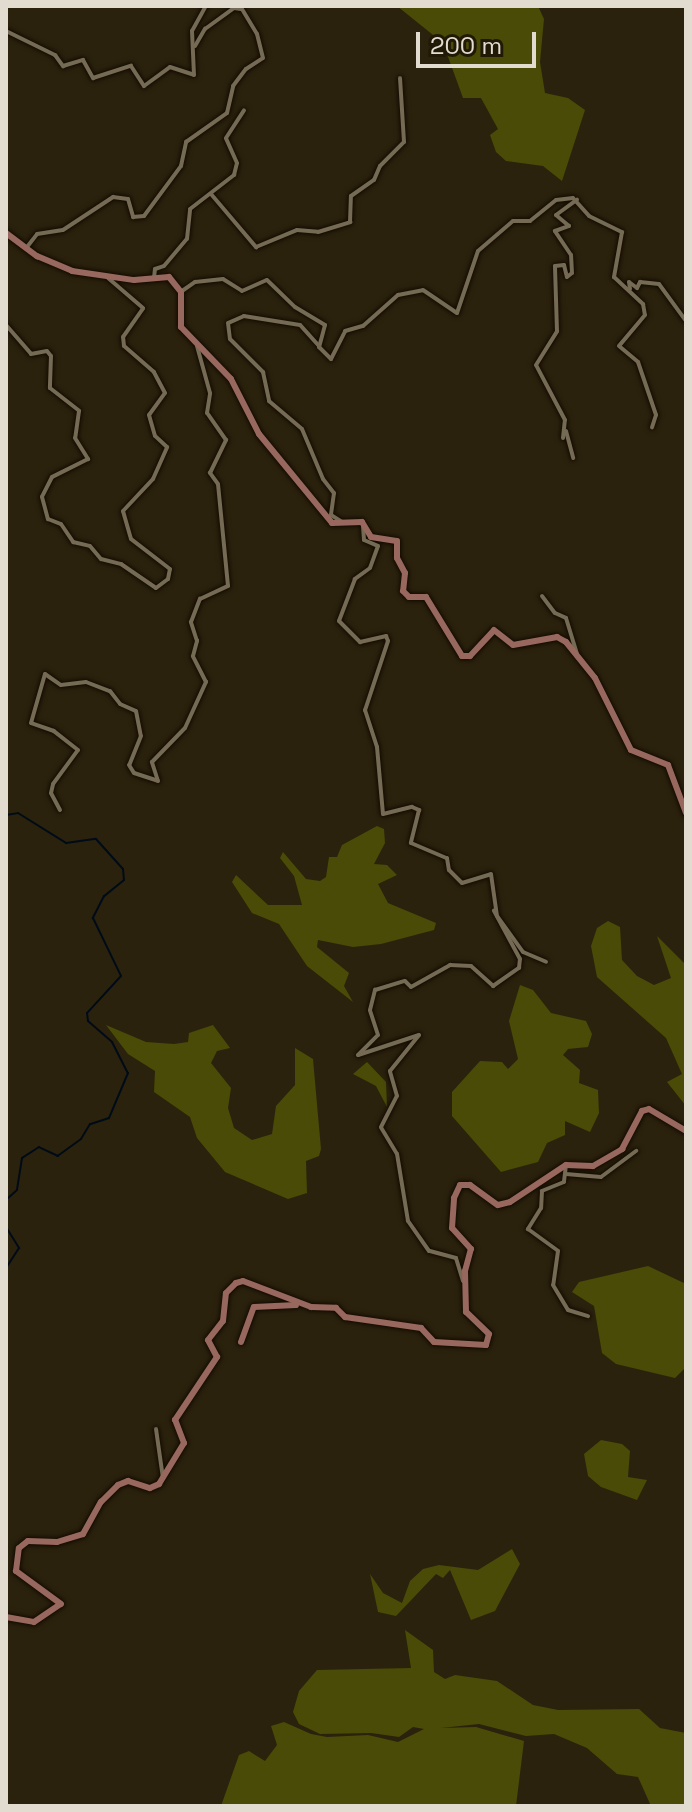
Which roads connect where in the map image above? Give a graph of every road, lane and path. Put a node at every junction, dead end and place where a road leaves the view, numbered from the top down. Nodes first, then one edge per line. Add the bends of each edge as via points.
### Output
1 (206, 6) edge
2 (242, 8) edge
3 (6, 31) edge
4 (194, 52) junction
5 (400, 78) dead end
6 (244, 110) dead end
7 (211, 194) junction
8 (577, 200) junction
9 (6, 233) edge
10 (27, 247) junction
11 (103, 274) junction
12 (154, 278) junction
13 (181, 292) junction
14 (630, 292) junction
15 (686, 321) edge
16 (6, 325) edge
17 (197, 346) junction
18 (319, 347) junction
19 (652, 427) dead end
20 (565, 429) junction
21 (563, 438) dead end
22 (573, 458) dead end
23 (352, 524) junction
24 (364, 524) junction
25 (542, 596) dead end
26 (578, 659) junction
27 (60, 810) dead end
28 (686, 813) edge
29 (494, 911) junction
30 (546, 962) dead end
31 (686, 1131) edge
32 (636, 1151) dead end
33 (566, 1165) junction
34 (566, 1174) junction
35 (465, 1287) junction
36 (303, 1305) junction
37 (588, 1316) dead end
38 (241, 1342) dead end
39 (156, 1429) dead end
40 (163, 1478) junction
41 (6, 1617) edge

1 - 4 street via 192,31
2 - 4 street via 205,29
2 - 10 street via 263,58 233,86 227,113 186,142 181,166 144,216 133,217 128,199 113,197 63,230 37,234
3 - 4 street via 55,55 63,66 83,60 93,78 131,66 144,86 170,67 194,75
5 - 7 street via 404,142 374,180 351,196 350,222 318,232 297,230 256,247
6 - 7 street via 226,138 237,163 234,175
7 - 12 street via 190,209 187,239 155,269
8 - 14 street via 591,218 622,232 614,277
8 - 18 street via 565,196 530,221 513,221 478,251 457,313 434,301 429,292 411,291 380,307 363,326 345,331 331,359
8 - 20 street via 556,215 568,224 567,230 555,231 571,255 572,273 567,277 564,265 555,266 557,331 536,365 537,375 560,408
9 - 10 main road
10 - 11 main road via 72,271
11 - 12 main road
11 - 16 street via 143,308 126,330 124,346 154,372 165,393 149,415 155,436 167,447 153,479 123,511 131,539 170,569 168,579 156,588 121,564 101,559 90,546 73,542 61,524 48,519 42,497 52,477 88,459 75,438 79,411 50,388 47,351 31,354
12 - 13 main road via 169,277
13 - 17 main road via 178,320
13 - 18 street via 195,282 223,279 242,291 267,280 295,307 325,325
14 - 15 street via 629,282 637,288 640,282 659,284
14 - 19 street via 643,304 645,315 619,346 638,362 656,415
17 - 23 main road via 231,379 259,434 308,498 332,523
17 - 27 street via 210,393 207,413 226,440 210,473 218,484 228,586 200,599 191,622 197,641 193,656 206,682 185,728 152,762 158,781 134,773 129,765 141,736 136,711 120,704 110,691 86,682 61,685 45,674 31,723 54,731 78,750 53,784 51,793
18 - 23 street via 300,325 244,316 228,323 230,339 263,372 269,401 302,429 334,493 331,515
20 - 21 street
20 - 22 street
23 - 24 main road
24 - 26 main road via 371,537 397,541 397,558 405,573 403,591 409,597 426,597 462,656 470,656 494,630 513,645 562,639
24 - 29 street via 364,540 378,546 370,568 355,579 339,621 360,642 386,636 388,641 365,710 374,727 371,737 377,747 383,814 419,810 411,843 447,858 449,870 462,883 491,874
25 - 26 street via 566,618
26 - 28 main road via 595,678 631,750 668,765
29 - 30 street via 523,952
29 - 35 street via 520,959 519,968 493,986 471,966 450,965 411,987 405,981 375,990 370,1010 378,1035 358,1055 419,1035 390,1071 397,1096 381,1127 397,1154 408,1221 429,1251 456,1258
31 - 33 main road via 646,1110 622,1149 593,1166
32 - 34 street via 601,1177
33 - 34 street
33 - 35 main road via 498,1205 470,1185 460,1185 451,1214 452,1228 471,1249
34 - 37 street via 564,1182 542,1191 541,1208 528,1229 558,1251 553,1285 568,1310
35 - 36 main road via 466,1312 489,1334 482,1346 434,1342 421,1328 389,1326 345,1317 323,1305
36 - 38 main road via 254,1307
36 - 40 main road via 243,1281 230,1287 223,1321 208,1340 217,1357 182,1404 175,1420 184,1443
39 - 40 street
40 - 41 main road via 150,1488 134,1481 118,1485 83,1534 57,1542 28,1541 19,1548 16,1571 61,1604 34,1622

